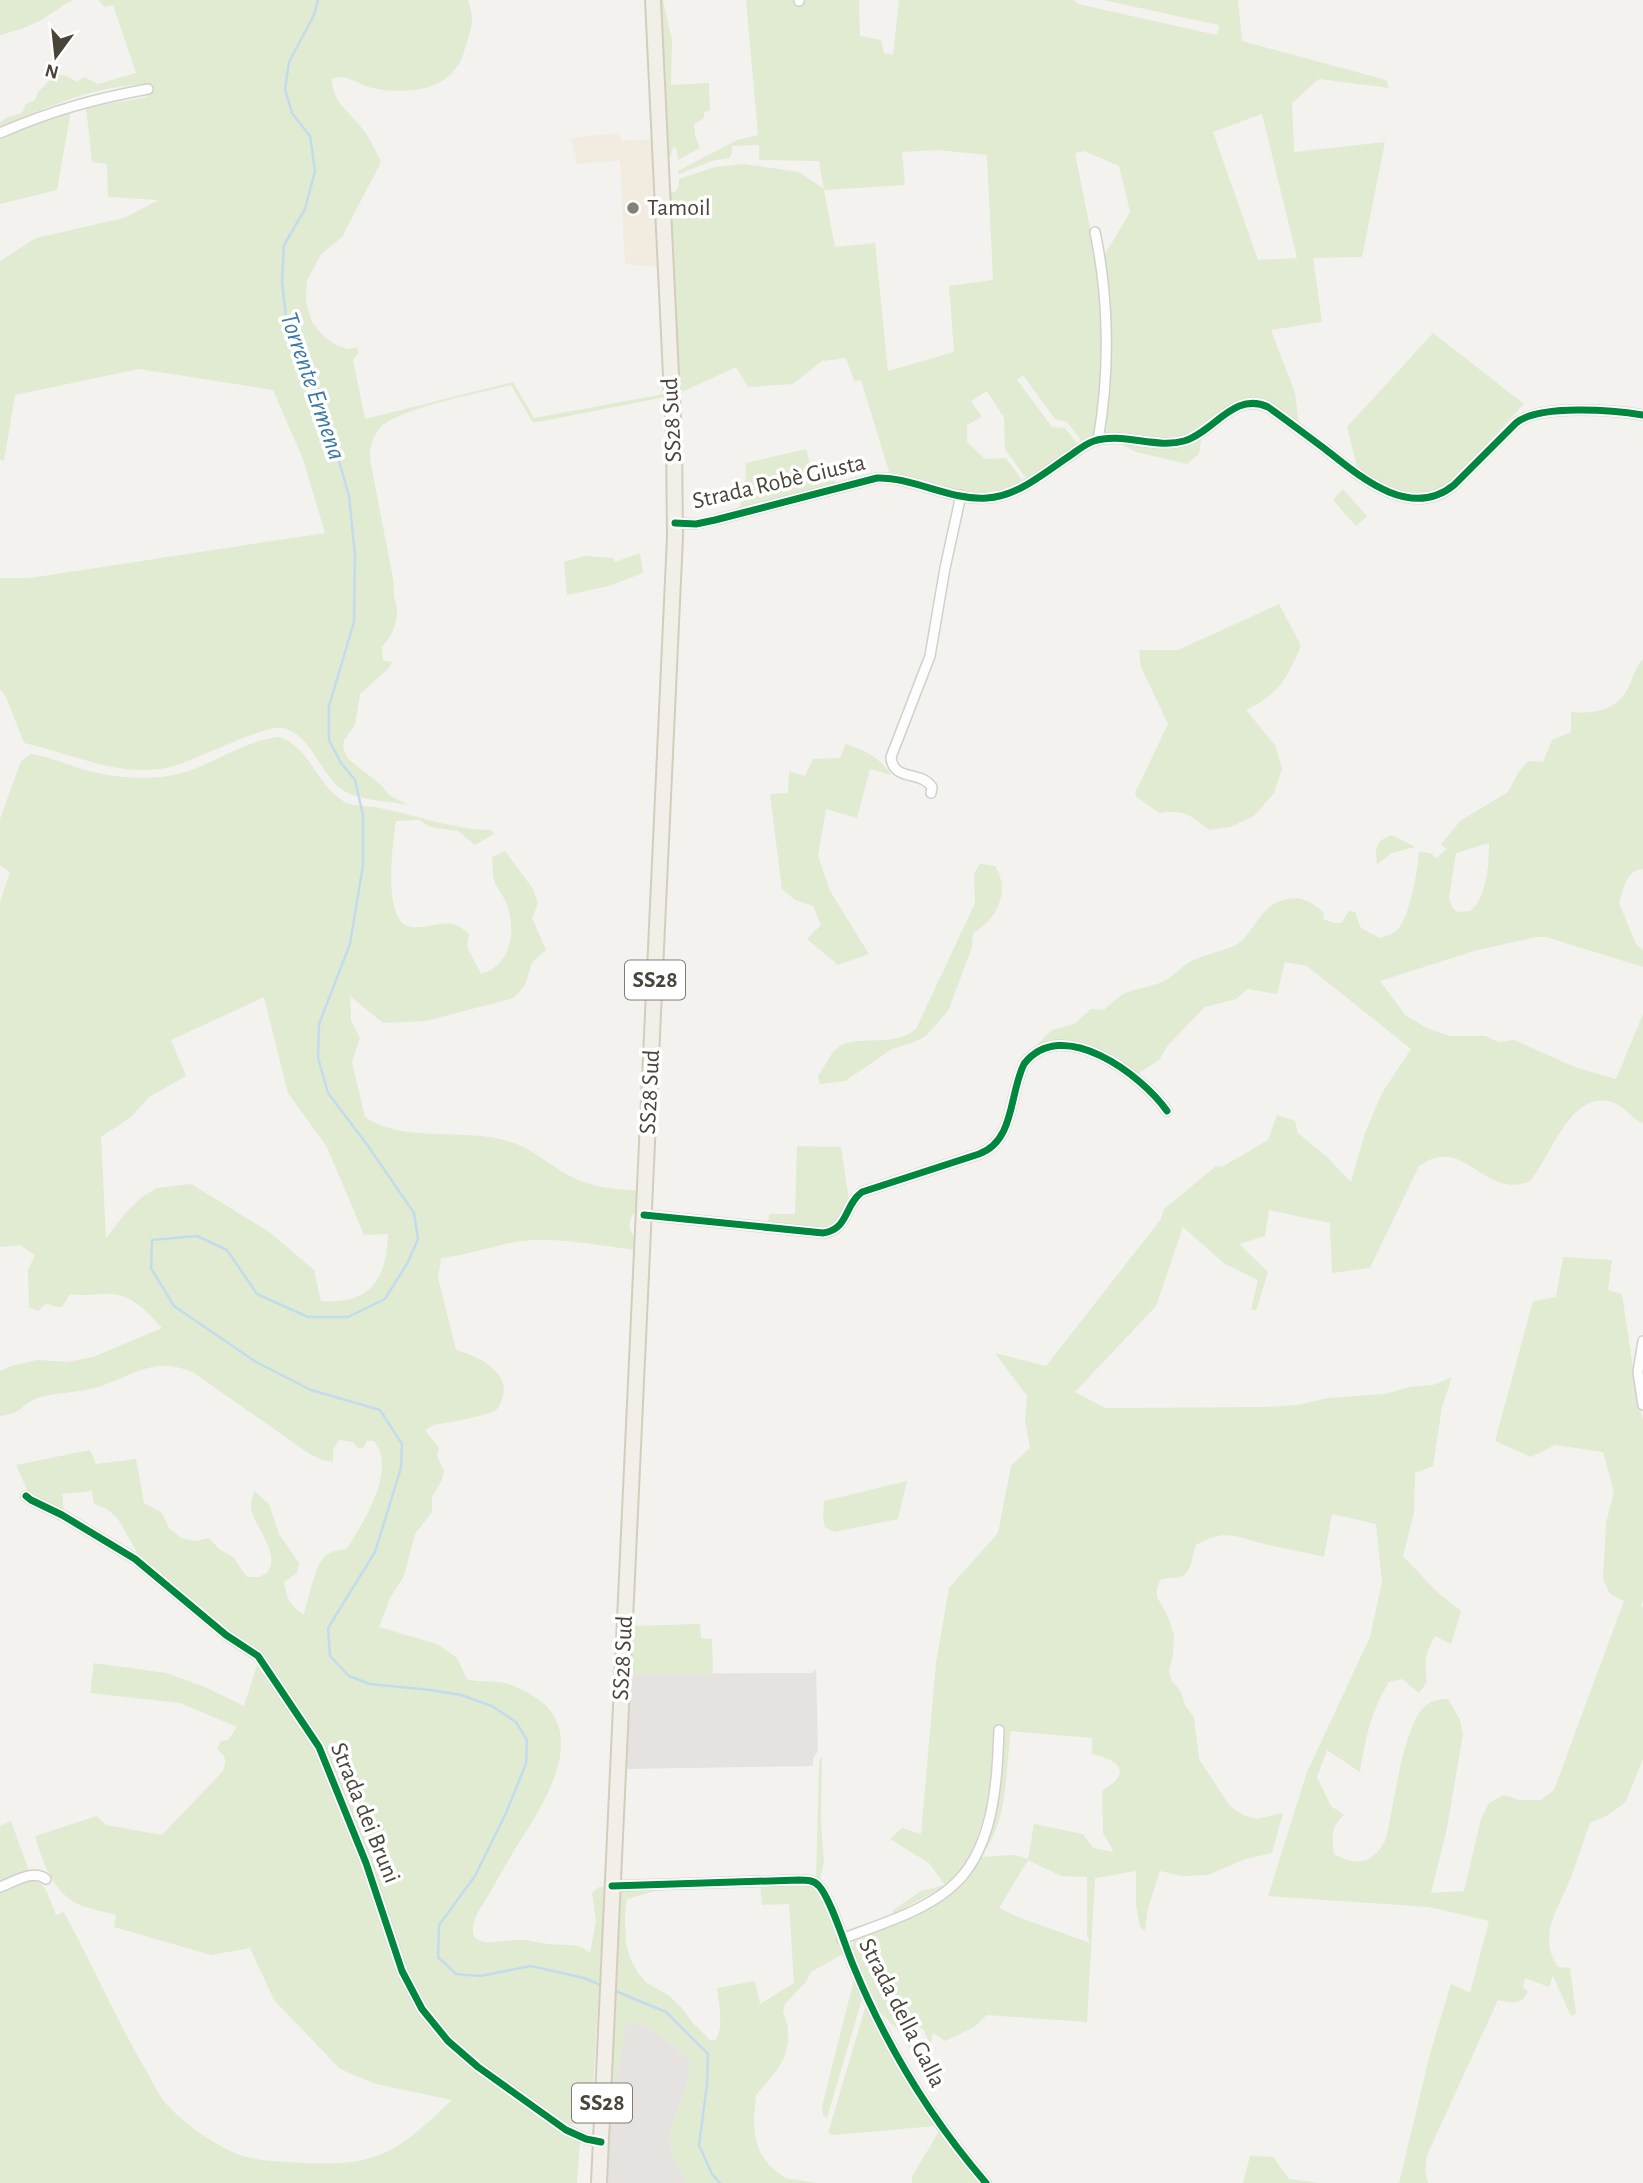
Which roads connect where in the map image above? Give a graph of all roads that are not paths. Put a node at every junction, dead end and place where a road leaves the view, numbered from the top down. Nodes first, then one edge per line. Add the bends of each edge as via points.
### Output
1 (653, 0) edge
2 (148, 89) dead end
3 (0, 133) edge
4 (1095, 232) dead end
5 (1643, 415) edge
6 (1098, 440) junction
7 (961, 495) junction
8 (675, 523) junction
9 (931, 793) dead end
10 (1167, 1111) dead end
11 (644, 1215) junction
12 (1643, 1341) edge
13 (1643, 1405) edge
14 (26, 1496) dead end
15 (999, 1730) dead end
16 (46, 1879) dead end
17 (612, 1886) junction
18 (0, 1887) edge
19 (842, 1940) junction
20 (601, 2142) junction
21 (599, 2183) edge
22 (986, 2183) edge

1 - 8 main road, SS28 Sud / SS28
2 - 3 street via 75,104
4 - 6 street via 1102,272 1104,336
5 - 6 street via 1556,411 1526,415 1449,489 1422,497 1371,484 1257,403 1238,406 1180,442
6 - 7 street, Strada Robè Giusta via 1011,493 982,498
7 - 8 street, Strada Robè Giusta via 877,478 715,520
7 - 9 street via 930,656 891,757 896,771 928,781
8 - 11 main road, SS28 Sud / SS28
10 - 11 street via 1144,1085 1101,1055 1054,1047 1024,1064 1005,1129 994,1146 862,1192 842,1224 832,1231
11 - 17 main road, SS28 Sud / SS28
12 - 13 street via 1638,1372
14 - 20 street, Strada dei Bruni via 135,1559 258,1656 319,1747 418,2003 470,2061 566,2130
15 - 19 street via 989,1815 976,1853 961,1878 920,1906
16 - 18 street via 33,1875
17 - 19 street, Strada della Galla via 810,1881 823,1892
17 - 20 main road, SS28 Sud / SS28
19 - 22 street, Strada della Galla via 866,1997 918,2089 944,2132
20 - 21 main road, SS28 Sud / SS28

